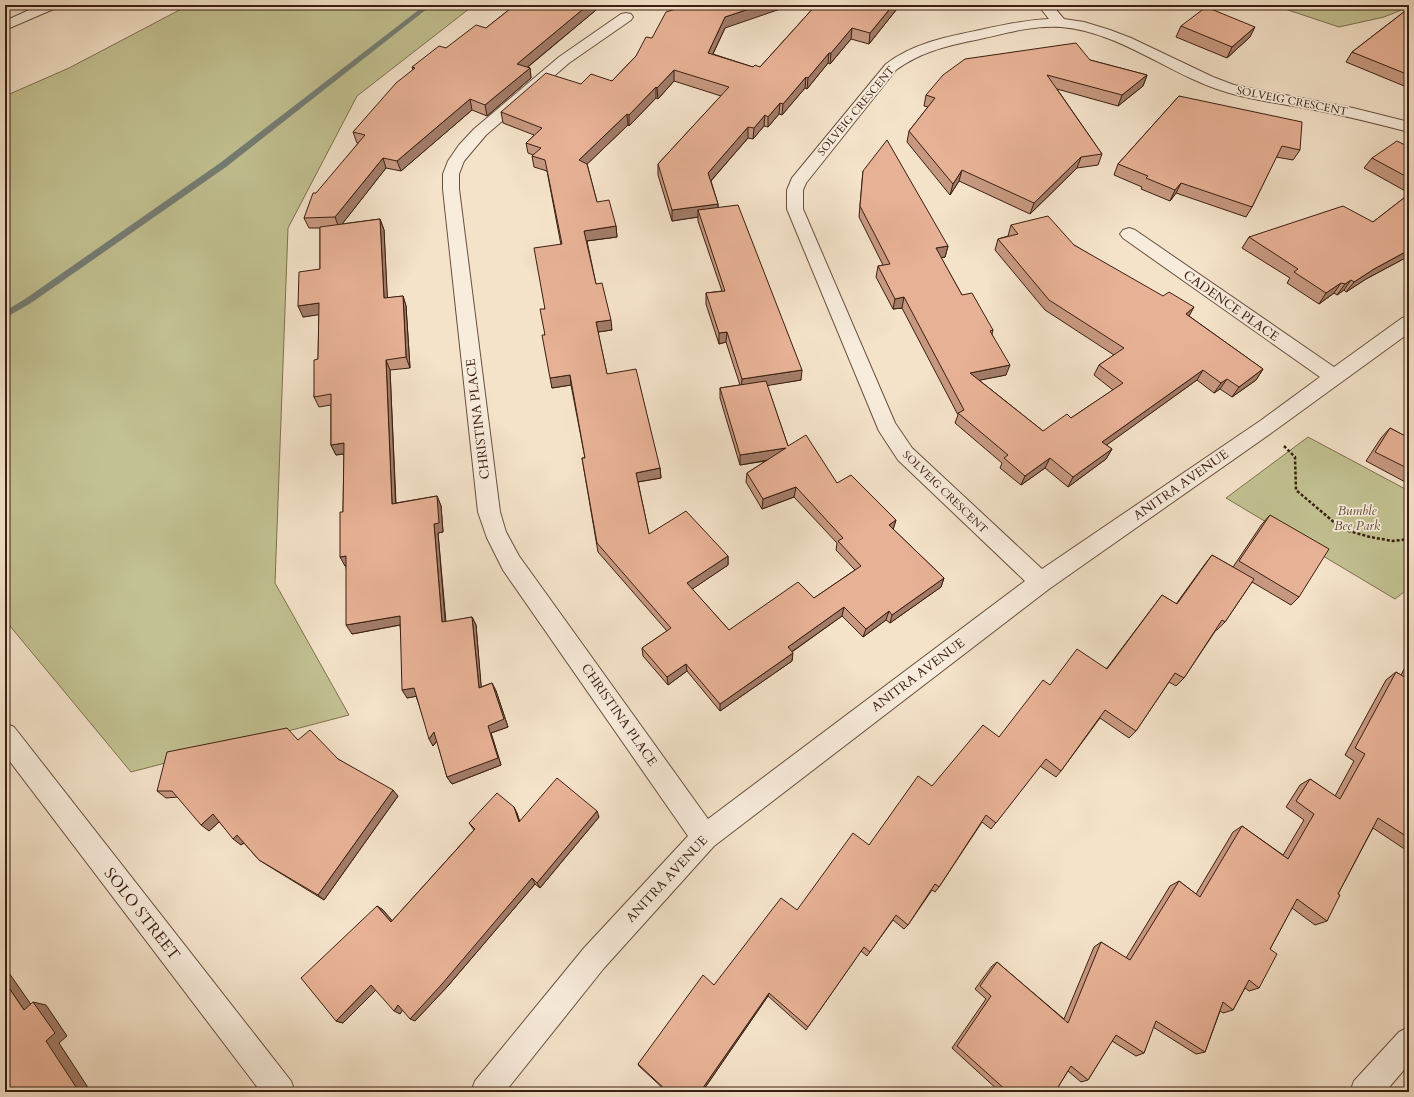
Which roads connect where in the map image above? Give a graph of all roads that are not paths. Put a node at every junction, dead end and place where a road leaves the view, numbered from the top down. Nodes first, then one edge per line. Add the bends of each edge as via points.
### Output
1 (51, 5) edge
2 (1045, 5) edge
3 (626, 17) dead end
4 (1060, 23) junction
5 (5, 26) edge
6 (1409, 127) edge
7 (1128, 234) dead end
8 (1409, 323) edge
9 (1334, 377) junction
10 (1041, 582) junction
11 (5, 735) edge
12 (705, 837) junction
13 (1409, 1042) edge
14 (280, 1092) edge
15 (486, 1092) edge
16 (1365, 1092) edge

1 - 5 street
2 - 4 street
3 - 12 street, CHRISTINA PLACE via 564,60 480,132 456,161 451,174 451,189 492,524 511,562
4 - 6 street, SOLVEIG CRESCENT via 1108,33 1229,88 1352,112
4 - 10 street, SOLVEIG CRESCENT via 1027,25 936,44 902,58 891,67 798,182 794,201 795,209 883,419 895,442
7 - 9 street, CADENCE PLACE
8 - 9 street, ANITRA AVENUE
9 - 10 street, ANITRA AVENUE
10 - 12 street, ANITRA AVENUE
11 - 14 street, SOLO STREET
12 - 15 street, ANITRA AVENUE via 594,958
13 - 16 street

